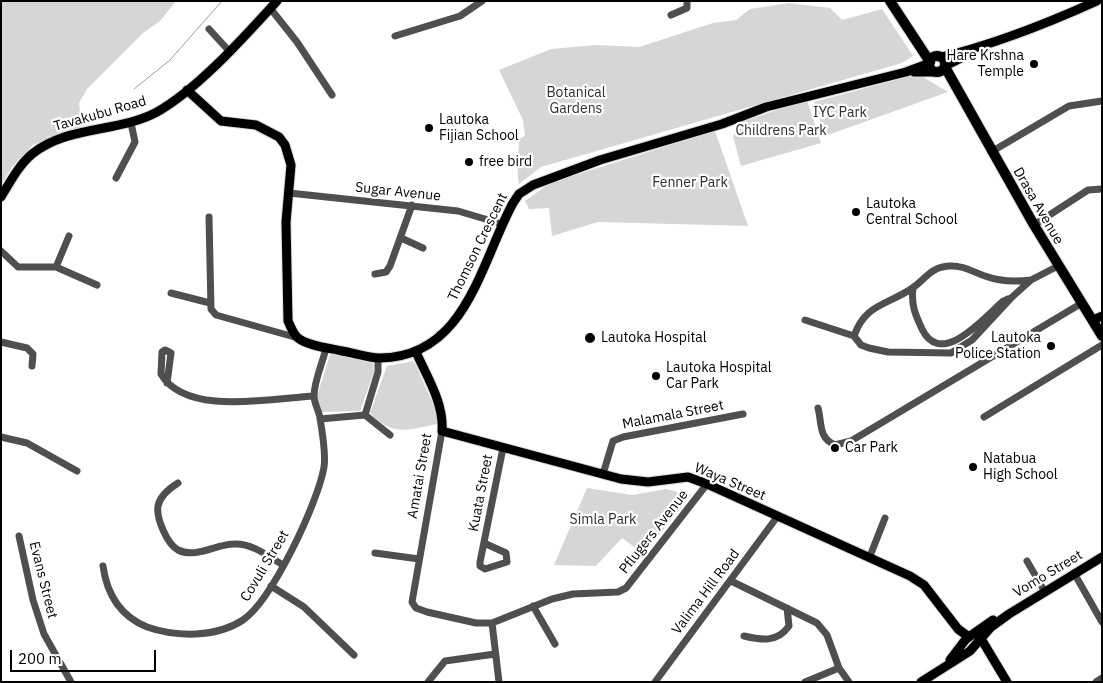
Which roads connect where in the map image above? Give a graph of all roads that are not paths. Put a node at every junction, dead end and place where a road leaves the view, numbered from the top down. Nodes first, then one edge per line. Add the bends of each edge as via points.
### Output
1 (277, 1) edge
2 (482, 1) edge
3 (687, 1) edge
4 (890, 1) edge
5 (1097, 1) edge
6 (270, 8) junction
7 (672, 15) dead end
8 (209, 28) dead end
9 (395, 36) dead end
10 (230, 52) junction
11 (937, 65) junction
12 (187, 90) junction
13 (332, 95) dead end
14 (1102, 102) edge
15 (131, 123) junction
16 (991, 152) junction
17 (116, 178) dead end
18 (1102, 189) edge
19 (289, 193) junction
20 (1, 197) edge
21 (412, 205) junction
22 (209, 218) dead end
23 (502, 224) junction
24 (1034, 226) junction
25 (69, 236) dead end
26 (400, 238) junction
27 (423, 248) dead end
28 (1, 251) edge
29 (1058, 266) junction
30 (56, 267) junction
31 (375, 274) dead end
32 (1031, 280) junction
33 (97, 285) dead end
34 (913, 288) junction
35 (171, 293) dead end
36 (1011, 298) junction
37 (210, 303) junction
38 (1082, 303) junction
39 (1097, 318) edge
40 (805, 320) dead end
41 (854, 336) junction
42 (1102, 336) edge
43 (298, 338) junction
44 (1, 342) edge
45 (1102, 345) edge
46 (326, 348) junction
47 (416, 352) junction
48 (378, 358) junction
49 (32, 366) dead end
50 (167, 383) dead end
51 (314, 396) junction
52 (818, 408) dead end
53 (743, 414) dead end
54 (364, 415) junction
55 (984, 417) dead end
56 (320, 419) junction
57 (442, 431) junction
58 (390, 435) dead end
59 (1, 437) edge
60 (503, 448) junction
61 (77, 471) dead end
62 (603, 474) junction
63 (178, 483) dead end
64 (707, 484) junction
65 (777, 518) junction
66 (885, 518) dead end
67 (19, 536) dead end
68 (484, 543) dead end
69 (375, 553) dead end
70 (870, 556) junction
71 (1102, 557) edge
72 (419, 559) junction
73 (1027, 561) dead end
74 (283, 565) junction
75 (103, 566) dead end
76 (1074, 573) junction
77 (731, 580) junction
78 (271, 586) junction
79 (1045, 592) junction
80 (533, 606) junction
81 (416, 608) joint
82 (787, 608) junction
83 (1009, 614) junction
84 (950, 620) junction
85 (1102, 622) edge
86 (492, 623) junction
87 (972, 635) junction
88 (744, 636) dead end
89 (982, 639) junction
90 (555, 644) dead end
91 (968, 649) junction
92 (495, 654) junction
93 (354, 655) dead end
94 (994, 663) junction
95 (839, 668) junction
96 (1102, 678) edge
97 (71, 682) edge
98 (428, 682) edge
99 (499, 682) edge
100 (655, 682) edge
101 (805, 682) edge
102 (849, 682) edge
103 (921, 682) edge
104 (1007, 682) edge
105 (1096, 682) edge

1 - 6 main road, Tavakubu Road
2 - 9 street via 460,16
3 - 7 street via 686,8
4 - 11 highway, Drasa Avenue
5 - 11 main road, Thomson Crescent
6 - 10 main road, Tavakubu Road
6 - 13 street via 298,42
8 - 10 street
10 - 12 main road, Tavakubu Road
11 - 16 highway, Drasa Avenue via 955,87
11 - 23 main road, Thomson Crescent via 766,107 543,180 519,194
12 - 15 main road, Tavakubu Road via 176,101
12 - 19 main road via 221,120 256,125 279,137 291,165
14 - 16 street via 1069,106
15 - 17 street via 134,148
15 - 20 main road, Tavakubu Road via 61,138 43,146 18,170
16 - 24 highway, Drasa Avenue
18 - 24 street via 1088,190
19 - 21 street, Sugar Avenue
19 - 43 main road via 286,222 288,321
21 - 23 street, Sugar Avenue via 471,214
21 - 26 street
22 - 37 street
23 - 47 main road, Thomson Crescent via 462,313 447,330
24 - 29 highway, Drasa Avenue
25 - 30 street
26 - 27 street
26 - 31 street via 388,270
28 - 30 street via 18,267
29 - 32 street
29 - 38 highway, Drasa Avenue
30 - 33 street
32 - 34 street via 1006,282 959,266 949,266 928,273
32 - 36 street
34 - 36 street via 912,310 915,316 926,336 941,343 962,338 1002,302
34 - 41 street via 872,309 858,325
35 - 37 street
36 - 41 street via 972,340 951,353 888,352 861,345
37 - 43 street via 210,309 216,315
38 - 39 highway, Drasa Avenue
38 - 52 street via 851,441 835,444 826,440
39 - 42 highway, Drasa Avenue
40 - 41 street
43 - 46 main road, Thomson Crescent
44 - 49 street via 26,348 33,354
45 - 55 street
46 - 48 main road, Thomson Crescent
46 - 51 street, Covuli Street
47 - 48 main road, Thomson Crescent
47 - 57 main road, Amatai Street via 439,402 443,416
48 - 54 street via 378,372
50 - 51 street via 192,397 213,403
51 - 56 street, Covuli Street
53 - 62 street, Malamala Street via 623,437 614,441
54 - 56 street
54 - 58 street
56 - 74 street, Covuli Street via 323,470 304,524
57 - 60 main road, Waya Street
57 - 72 street, Amatai Street
59 - 61 street via 26,443
60 - 62 main road, Waya Street
60 - 68 street, Kuata Street
62 - 64 main road, Waya Street via 621,480 648,482 688,477
63 - 74 street via 166,491 158,506 162,527 177,550 196,553 236,543 256,548
64 - 65 main road, Waya Street
64 - 80 street, Pflugers Avenue via 626,588 618,592 574,594
65 - 70 main road, Waya Street
65 - 77 street, Valima Hill Road
66 - 70 street
67 - 97 street, Evans Street via 44,634
69 - 72 street
70 - 84 main road, Waya Street via 924,585
71 - 76 main road, Vomo Street
72 - 81 street, Amatai Street via 412,595
73 - 79 street
74 - 78 street, Covuli Street
75 - 78 street, Covuli Street via 104,578 117,608 142,625 169,634 218,630 242,621 253,612
76 - 79 main road, Vomo Street
76 - 85 street
77 - 82 street
77 - 100 street, Valima Hill Road
78 - 93 street via 304,607
79 - 83 main road, Vomo Street
80 - 86 street, Pflugers Avenue
80 - 90 street
81 - 86 street, Pflugers Avenue via 458,620
82 - 88 street via 788,626 778,637 764,640
82 - 95 street via 822,628
83 - 87 main road, Vomo Street
83 - 89 main road, Vomo Street via 991,627
84 - 87 main road, Waya Street via 960,632
84 - 91 main road, Waya Street
86 - 92 street
87 - 89 main road, Waya Street
87 - 91 main road, Vomo Street
89 - 91 main road, Vomo Street
89 - 94 main road
91 - 94 main road via 983,651
91 - 103 main road, Vomo Street
92 - 98 street via 446,661
92 - 99 street
94 - 104 main road
95 - 101 street
95 - 102 street
96 - 105 street

